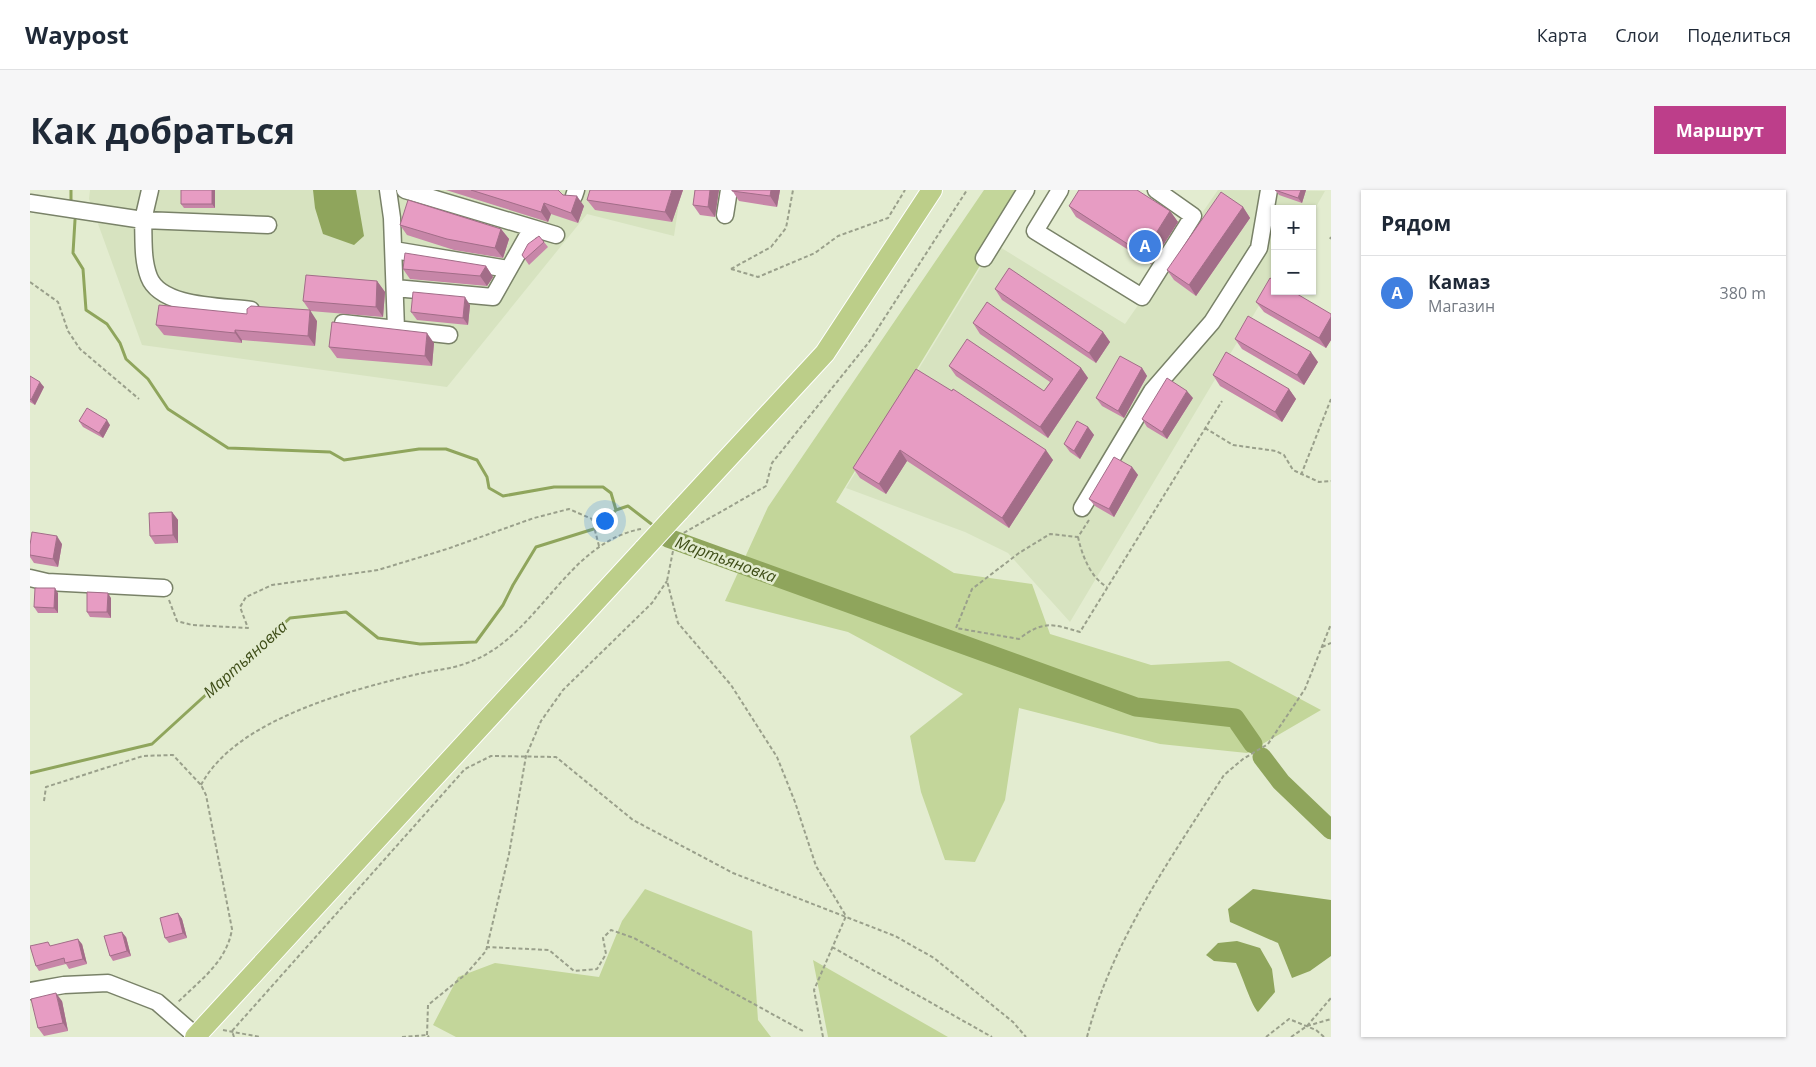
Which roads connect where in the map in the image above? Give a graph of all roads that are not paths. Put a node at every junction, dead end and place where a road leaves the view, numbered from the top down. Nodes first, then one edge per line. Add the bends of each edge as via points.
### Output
1 (150, 190) edge
2 (388, 190) edge
3 (404, 190) edge
4 (729, 190) edge
5 (932, 190) edge
6 (1026, 190) edge
7 (1060, 190) edge
8 (1156, 190) edge
9 (1269, 190) edge
10 (30, 203) edge
11 (725, 215) dead end
12 (143, 220) junction
13 (268, 225) dead end
14 (532, 228) junction
15 (556, 235) dead end
16 (394, 250) junction
17 (984, 258) dead end
18 (508, 269) junction
19 (395, 288) junction
20 (251, 310) edge
21 (343, 323) edge
22 (396, 329) junction
23 (449, 335) dead end
24 (1082, 508) road end
25 (30, 578) edge
26 (164, 588) road end
27 (30, 991) edge
28 (199, 1033) edge

1 - 12 street
2 - 16 street
3 - 14 street
4 - 11 street
5 - 28 main road, bridge via 825,353
6 - 17 street
7 - 8 street via 1035,231 1142,297 1193,216
9 - 24 street via 1259,248 1212,322 1152,391
10 - 12 street
12 - 13 street
12 - 20 street via 144,260 154,286 178,301
14 - 15 street
14 - 18 street
16 - 18 street
16 - 19 street
18 - 19 street via 493,297
19 - 22 street
21 - 22 street
22 - 23 street
25 - 26 street via 47,582
27 - 28 street via 64,985 108,984 162,1007

